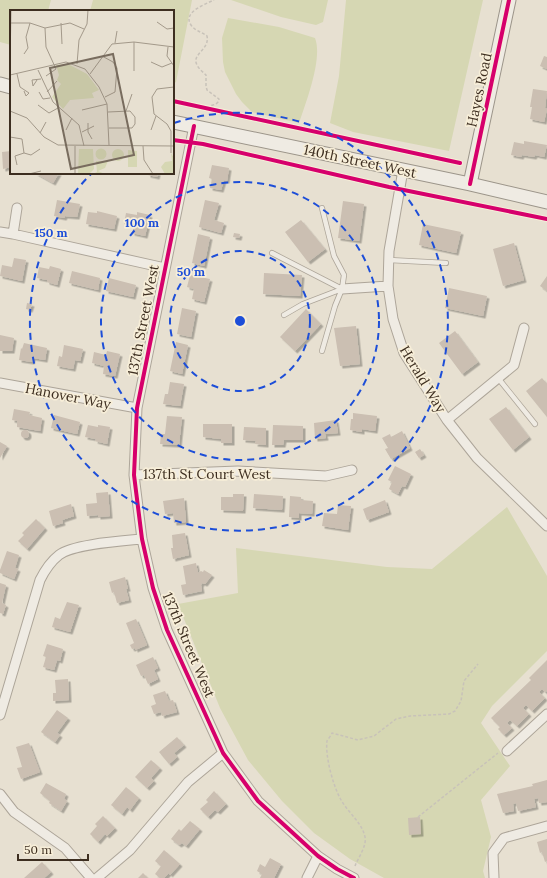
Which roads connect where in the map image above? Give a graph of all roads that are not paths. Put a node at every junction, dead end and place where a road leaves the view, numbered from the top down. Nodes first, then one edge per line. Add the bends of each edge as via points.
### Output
1 (509, 0) edge
2 (0, 84) edge
3 (10, 87) edge
4 (174, 122) edge
5 (194, 126) junction
6 (403, 170) junction
7 (470, 184) junction
8 (547, 202) edge
9 (17, 208) dead end
10 (322, 208) dead end
11 (0, 232) edge
12 (13, 234) junction
13 (272, 253) dead end
14 (389, 260) junction
15 (446, 263) dead end
16 (165, 268) junction
17 (388, 286) junction
18 (342, 289) junction
19 (284, 315) dead end
20 (524, 328) dead end
21 (322, 351) dead end
22 (498, 378) junction
23 (0, 383) edge
24 (137, 408) junction
25 (447, 420) junction
26 (535, 424) dead end
27 (352, 470) dead end
28 (134, 475) junction
29 (547, 526) edge
30 (142, 539) junction
31 (547, 714) edge
32 (0, 715) edge
33 (507, 751) road end
34 (224, 753) junction
35 (0, 794) edge
36 (547, 826) edge
37 (318, 856) junction
38 (91, 878) edge
39 (97, 878) edge
40 (307, 878) edge
41 (354, 878) edge
42 (494, 878) edge

1 - 7 street, Hayes Road
2 - 3 street
4 - 5 street, 140th Street West
5 - 6 street, 140th Street West
5 - 16 street, 137th Street West
6 - 7 street, 140th Street West
6 - 14 street, Herald Way
7 - 8 street, 140th Street West
9 - 12 street
10 - 18 lane via 334,256 344,275
11 - 12 street
12 - 16 street
13 - 18 lane
14 - 15 lane
14 - 17 street, Herald Way
16 - 24 street, 137th Street West
17 - 18 street
17 - 25 street, Herald Way via 393,319 404,353
18 - 19 lane via 303,304
18 - 21 lane
20 - 22 street via 514,365
22 - 25 street
22 - 26 lane
23 - 24 street, Hanover Way
24 - 28 street, 137th Street West
25 - 29 street, Herald Way via 477,458
27 - 28 street, 137th St Court West via 326,476 238,471
28 - 30 street, 137th Street West
30 - 32 street via 74,548 60,554 49,564 40,580
30 - 34 street, 137th Street West via 153,588 167,630
31 - 33 street
34 - 37 street, 137th Street West via 258,801
34 - 39 street via 188,782 130,850
35 - 38 street via 14,812 66,848
36 - 42 street via 504,838 493,853
37 - 40 street
37 - 41 street, 137th Street West

